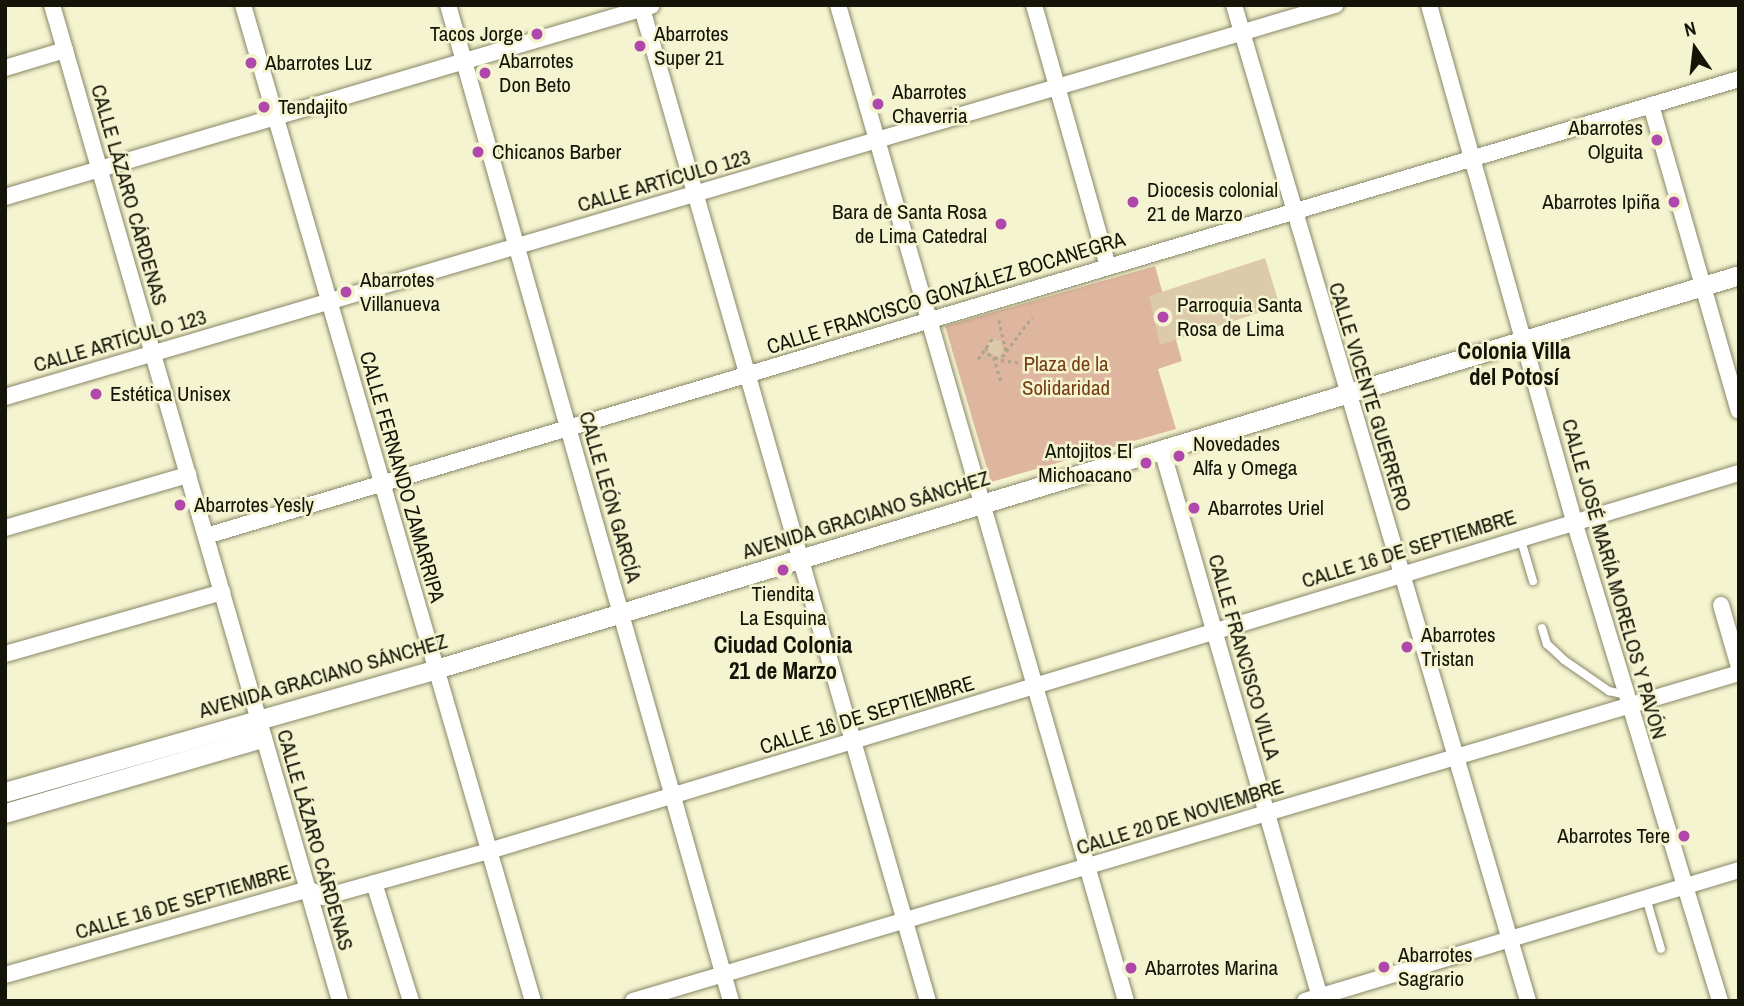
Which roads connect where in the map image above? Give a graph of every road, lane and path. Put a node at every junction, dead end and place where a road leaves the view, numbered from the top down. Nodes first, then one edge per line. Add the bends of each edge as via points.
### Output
1 (52, 5) edge
2 (243, 5) edge
3 (449, 5) edge
4 (838, 5) edge
5 (1034, 5) edge
6 (1234, 5) edge
7 (1335, 5) edge
8 (1429, 5) edge
9 (645, 6) edge
10 (1242, 33) junction
11 (65, 50) junction
12 (464, 61) junction
13 (5, 68) edge
14 (1739, 79) edge
15 (1059, 87) junction
16 (1651, 105) junction
17 (276, 117) junction
18 (879, 140) junction
19 (1472, 158) junction
20 (100, 169) junction
21 (697, 193) junction
22 (5, 197) edge
23 (1294, 211) junction
24 (517, 246) junction
25 (1108, 267) junction
26 (1739, 275) edge
27 (1702, 286) junction
28 (329, 302) junction
29 (1032, 317) dead end
30 (930, 320) junction
31 (999, 320) dead end
32 (994, 337) dead end
33 (1523, 341) junction
34 (986, 347) junction
35 (1006, 351) junction
36 (153, 354) junction
37 (994, 357) junction
38 (1002, 357) junction
39 (978, 359) dead end
40 (1022, 363) dead end
41 (748, 374) junction
42 (1001, 382) dead end
43 (1346, 394) junction
44 (5, 397) edge
45 (1739, 411) edge
46 (569, 428) junction
47 (1162, 450) junction
48 (1739, 473) edge
49 (188, 475) junction
50 (382, 483) junction
51 (983, 504) junction
52 (1574, 521) junction
53 (5, 528) edge
54 (206, 536) junction
55 (1520, 537) junction
56 (802, 559) junction
57 (1401, 573) junction
58 (1533, 581) dead end
59 (222, 592) junction
60 (1721, 605) dead end
61 (621, 613) junction
62 (1542, 628) dead end
63 (1214, 630) junction
64 (5, 654) edge
65 (1739, 667) edge
66 (436, 669) junction
67 (1739, 673) edge
68 (1036, 686) junction
69 (1627, 700) junction
70 (257, 717) junction
71 (262, 738) junction
72 (854, 740) junction
73 (1455, 756) junction
74 (5, 792) edge
75 (673, 794) junction
76 (5, 813) edge
77 (1267, 813) junction
78 (489, 851) junction
79 (1089, 865) junction
80 (1739, 870) edge
81 (374, 883) junction
82 (1685, 887) junction
83 (308, 888) junction
84 (1646, 898) junction
85 (906, 920) junction
86 (1510, 939) junction
87 (1661, 949) dead end
88 (724, 974) junction
89 (5, 975) edge
90 (1315, 999) edge
91 (340, 1001) edge
92 (411, 1001) edge
93 (533, 1001) edge
94 (633, 1001) edge
95 (732, 1001) edge
96 (928, 1001) edge
97 (1126, 1001) edge
98 (1528, 1001) edge
99 (1720, 1001) edge

1 - 11 street, CALLE LÁZARO CÁRDENAS
2 - 17 street, CALLE FERNANDO ZAMARRIPA
3 - 12 street, CALLE LEÓN GARCÍA
4 - 18 street
5 - 15 street
6 - 10 street, CALLE VICENTE GUERRERO
7 - 10 street, CALLE ARTÍCULO 123
8 - 19 street, CALLE JOSÉ MARÍA MORELOS Y PAVÓN
9 - 12 street
9 - 21 street
10 - 15 street, CALLE ARTÍCULO 123
10 - 23 street, CALLE VICENTE GUERRERO
11 - 13 street
11 - 20 street, CALLE LÁZARO CÁRDENAS
12 - 17 street
12 - 24 street, CALLE LEÓN GARCÍA
14 - 16 street, CALLE FRANCISCO GONZÁLEZ BOCANEGRA
15 - 18 street, CALLE ARTÍCULO 123
15 - 25 street
16 - 19 street, CALLE FRANCISCO GONZÁLEZ BOCANEGRA
16 - 27 street
17 - 20 street
17 - 28 street, CALLE FERNANDO ZAMARRIPA
18 - 21 street, CALLE ARTÍCULO 123
18 - 30 street
19 - 23 street, CALLE FRANCISCO GONZÁLEZ BOCANEGRA
19 - 33 street, CALLE JOSÉ MARÍA MORELOS Y PAVÓN
20 - 22 street
20 - 36 street, CALLE LÁZARO CÁRDENAS
21 - 24 street, CALLE ARTÍCULO 123
21 - 41 street
23 - 25 street, CALLE FRANCISCO GONZÁLEZ BOCANEGRA
23 - 43 street, CALLE VICENTE GUERRERO
24 - 28 street, CALLE ARTÍCULO 123
24 - 46 street, CALLE LEÓN GARCÍA
25 - 30 street, CALLE FRANCISCO GONZÁLEZ BOCANEGRA
26 - 27 street, AVENIDA GRACIANO SÁNCHEZ
27 - 33 street, AVENIDA GRACIANO SÁNCHEZ
27 - 45 street
28 - 36 street, CALLE ARTÍCULO 123
28 - 50 street, CALLE FERNANDO ZAMARRIPA
29 - 35 path
30 - 41 street, CALLE FRANCISCO GONZÁLEZ BOCANEGRA
30 - 51 street
31 - 35 path
32 - 34 path
33 - 43 street, AVENIDA GRACIANO SÁNCHEZ
33 - 52 street, CALLE JOSÉ MARÍA MORELOS Y PAVÓN
34 - 37 path
34 - 39 path
35 - 38 path
36 - 44 street, CALLE ARTÍCULO 123
36 - 49 street, CALLE LÁZARO CÁRDENAS
37 - 38 path
37 - 42 path
38 - 40 path
41 - 46 street, CALLE FRANCISCO GONZÁLEZ BOCANEGRA
41 - 56 street
43 - 47 street, AVENIDA GRACIANO SÁNCHEZ
43 - 57 street, CALLE VICENTE GUERRERO
46 - 50 street, CALLE FRANCISCO GONZÁLEZ BOCANEGRA
46 - 61 street, CALLE LEÓN GARCÍA
47 - 51 street, AVENIDA GRACIANO SÁNCHEZ
47 - 63 street, CALLE FRANCISCO VILLA
48 - 52 street, CALLE 16 DE SEPTIEMBRE
49 - 53 street
49 - 54 street, CALLE LÁZARO CÁRDENAS
50 - 54 street, CALLE FRANCISCO GONZÁLEZ BOCANEGRA
50 - 66 street, CALLE FERNANDO ZAMARRIPA
51 - 56 street, AVENIDA GRACIANO SÁNCHEZ
51 - 68 street
52 - 55 street, CALLE 16 DE SEPTIEMBRE
52 - 69 street, CALLE JOSÉ MARÍA MORELOS Y PAVÓN
54 - 59 street, CALLE LÁZARO CÁRDENAS
55 - 57 street, CALLE 16 DE SEPTIEMBRE
55 - 58 lane
56 - 61 street, AVENIDA GRACIANO SÁNCHEZ
56 - 72 street
57 - 63 street, CALLE 16 DE SEPTIEMBRE
57 - 73 street, CALLE VICENTE GUERRERO
59 - 64 street
59 - 70 street, CALLE LÁZARO CÁRDENAS
60 - 65 street
61 - 66 street, AVENIDA GRACIANO SÁNCHEZ
61 - 75 street, CALLE LEÓN GARCÍA
62 - 69 lane via 1548,644 1563,660
63 - 68 street, CALLE 16 DE SEPTIEMBRE
63 - 77 street, CALLE FRANCISCO VILLA
66 - 70 street, AVENIDA GRACIANO SÁNCHEZ
66 - 78 street, CALLE FERNANDO ZAMARRIPA
67 - 69 street, CALLE 20 DE NOVIEMBRE
68 - 72 street, CALLE 16 DE SEPTIEMBRE
68 - 79 street
69 - 73 street, CALLE 20 DE NOVIEMBRE
69 - 82 street, CALLE JOSÉ MARÍA MORELOS Y PAVÓN
70 - 71 street, CALLE LÁZARO CÁRDENAS
70 - 74 street, AVENIDA GRACIANO SÁNCHEZ
71 - 76 street, AVENIDA GRACIANO SÁNCHEZ
71 - 83 street, CALLE LÁZARO CÁRDENAS
72 - 75 street, CALLE 16 DE SEPTIEMBRE
72 - 85 street
73 - 77 street, CALLE 20 DE NOVIEMBRE
73 - 86 street, CALLE VICENTE GUERRERO
75 - 78 street, CALLE 16 DE SEPTIEMBRE
75 - 88 street, CALLE LEÓN GARCÍA
77 - 79 street, CALLE 20 DE NOVIEMBRE
77 - 90 street, CALLE FRANCISCO VILLA
78 - 81 street, CALLE 16 DE SEPTIEMBRE
78 - 93 street, CALLE FERNANDO ZAMARRIPA
79 - 85 street, CALLE 20 DE NOVIEMBRE
79 - 97 street
80 - 82 street
81 - 83 street, CALLE 16 DE SEPTIEMBRE via 324,897
81 - 92 street
82 - 84 street
82 - 99 street, CALLE JOSÉ MARÍA MORELOS Y PAVÓN
83 - 89 street, CALLE 16 DE SEPTIEMBRE
83 - 91 street, CALLE LÁZARO CÁRDENAS
84 - 86 street
84 - 87 lane
85 - 88 street, CALLE 20 DE NOVIEMBRE
85 - 96 street
86 - 90 street
86 - 98 street, CALLE VICENTE GUERRERO
88 - 94 street, CALLE 20 DE NOVIEMBRE
88 - 95 street, CALLE LEÓN GARCÍA

